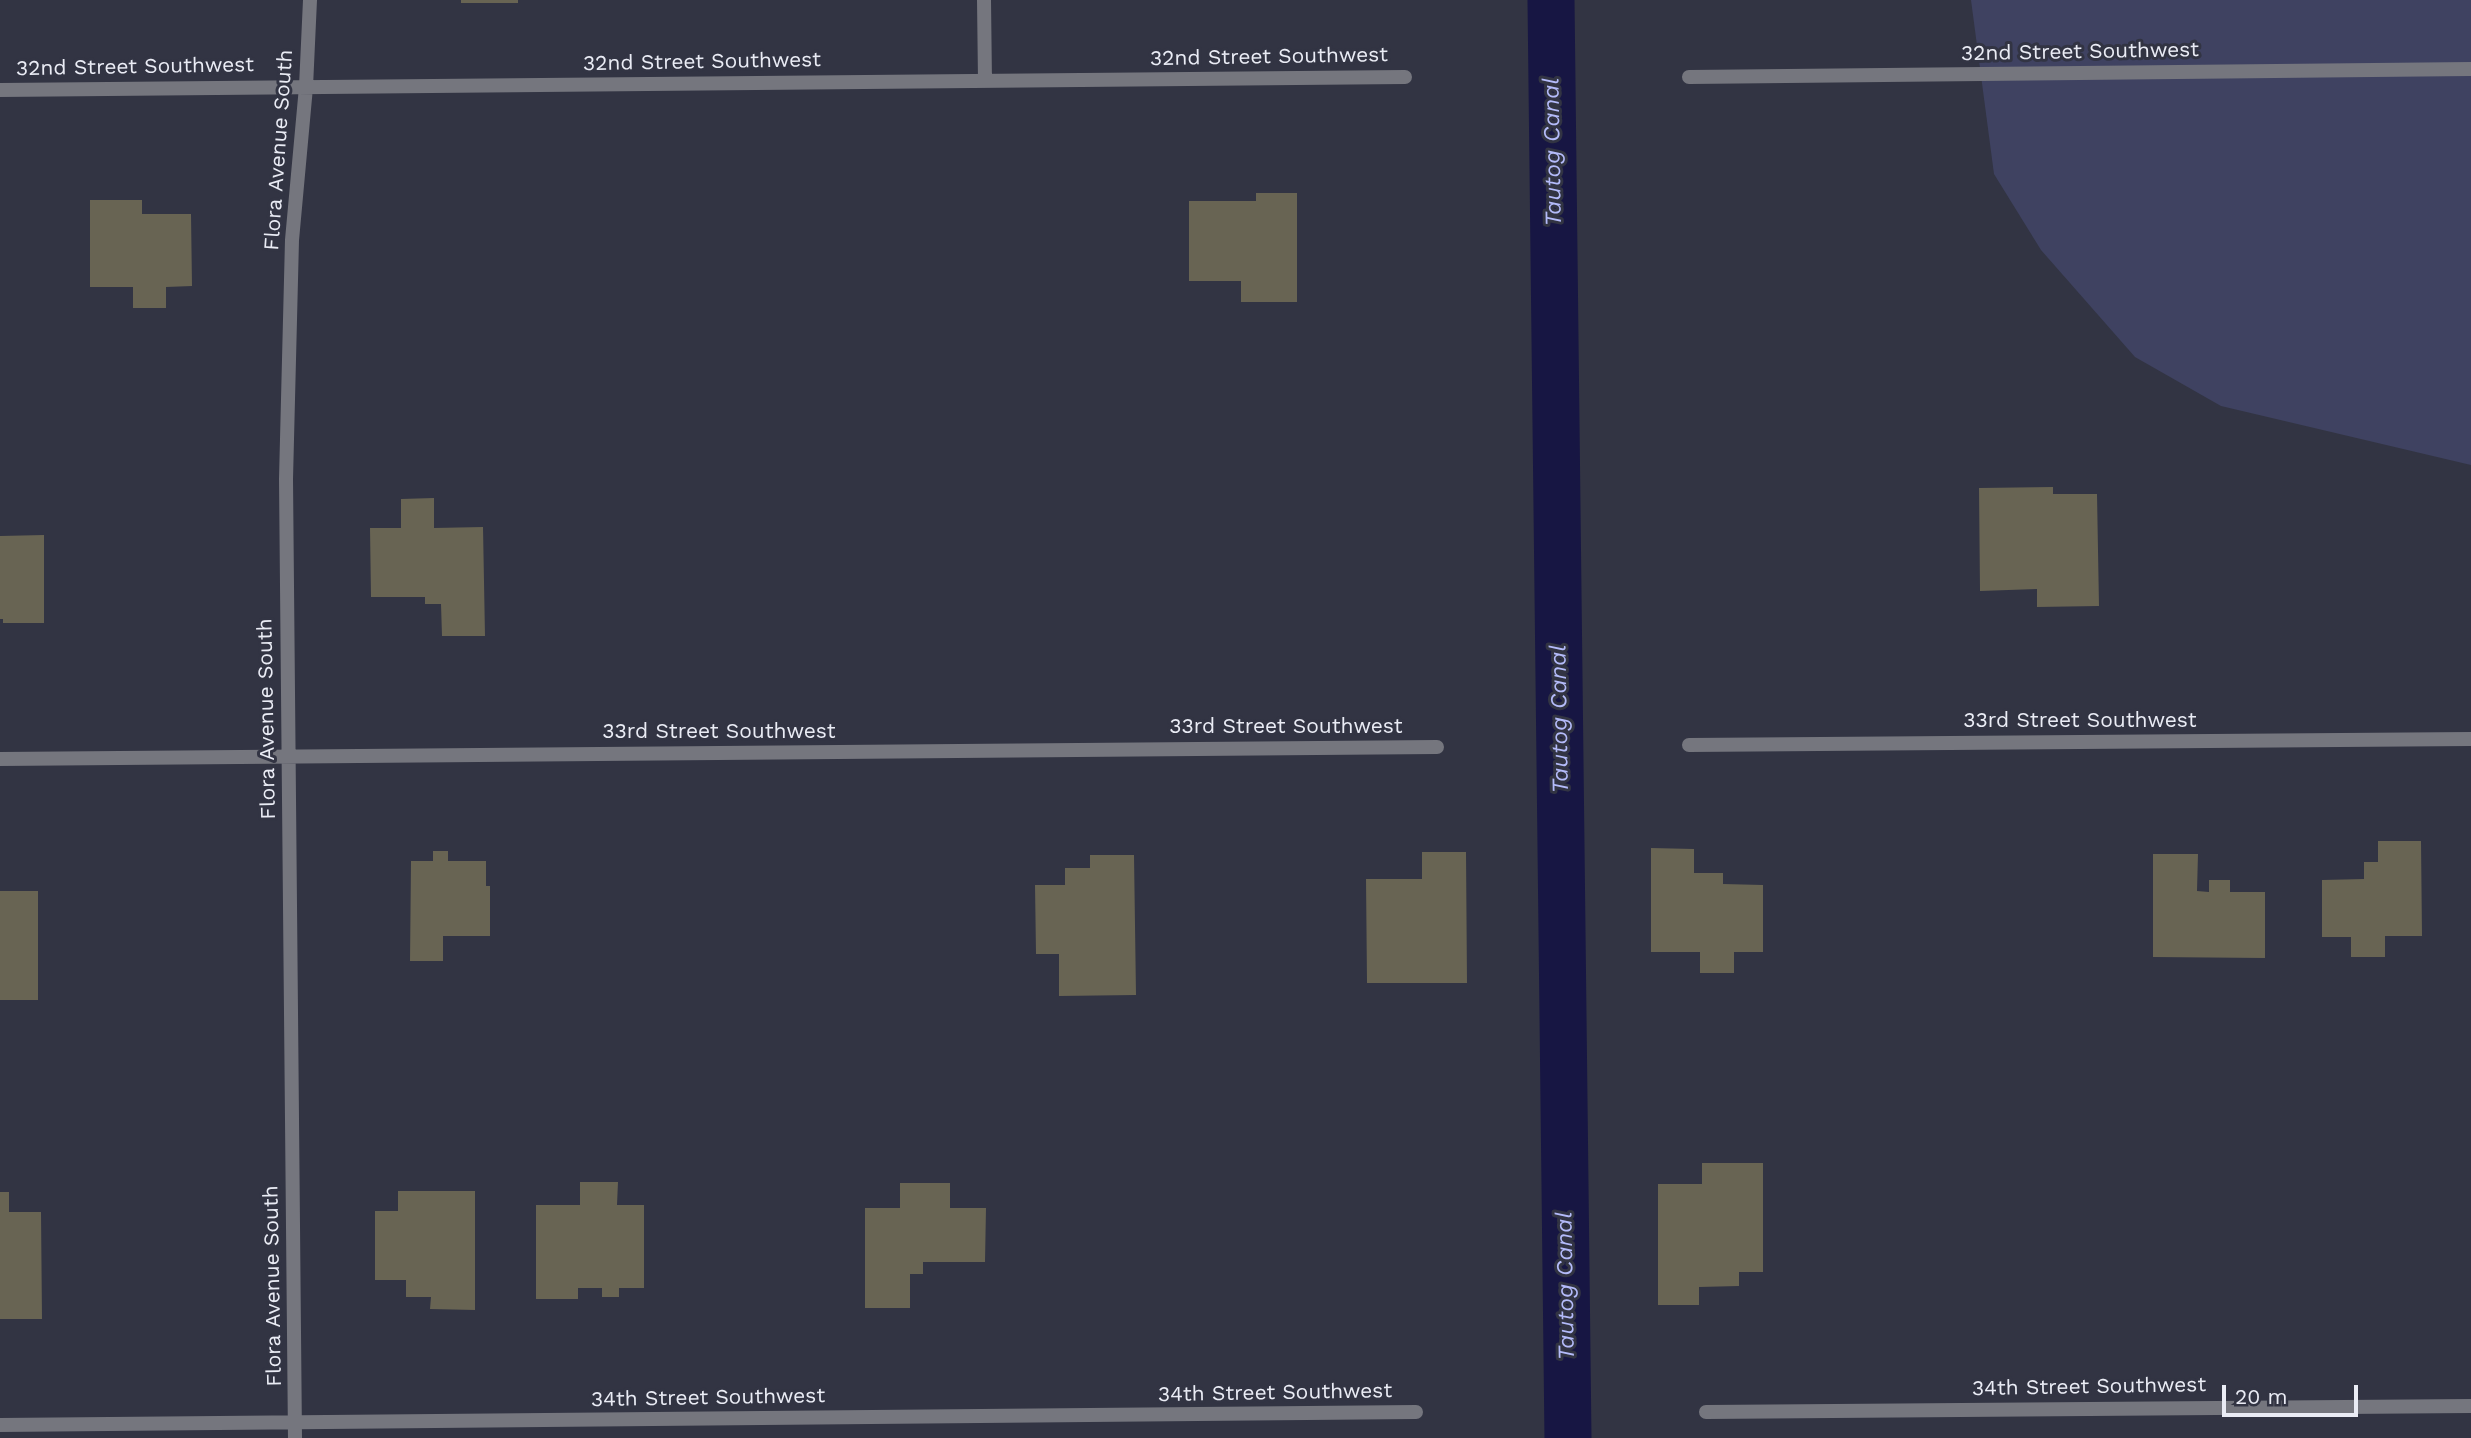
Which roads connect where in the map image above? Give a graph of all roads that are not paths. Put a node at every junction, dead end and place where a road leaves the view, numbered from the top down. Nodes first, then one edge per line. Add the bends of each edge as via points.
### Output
1 (310, 0) edge
2 (984, 0) edge
3 (2471, 69) edge
4 (1405, 77) dead end
5 (1689, 77) dead end
6 (985, 81) junction
7 (306, 87) junction
8 (0, 90) edge
9 (2471, 739) edge
10 (1689, 745) dead end
11 (1437, 747) dead end
12 (289, 757) junction
13 (0, 759) edge
14 (2471, 1406) edge
15 (1416, 1412) dead end
16 (1706, 1412) dead end
17 (0, 1426) edge
18 (295, 1430) edge

1 - 7 street, Flora Avenue South
2 - 6 street
3 - 5 street, 32nd Street Southwest
4 - 6 street, 32nd Street Southwest
6 - 7 street, 32nd Street Southwest
7 - 8 street, 32nd Street Southwest
7 - 12 street, Flora Avenue South via 292,240 286,479
9 - 10 street, 33rd Street Southwest
11 - 12 street, 33rd Street Southwest
12 - 13 street, 33rd Street Southwest
12 - 18 street, Flora Avenue South
14 - 16 street, 34th Street Southwest
15 - 18 street, 34th Street Southwest
17 - 18 street, 34th Street Southwest

